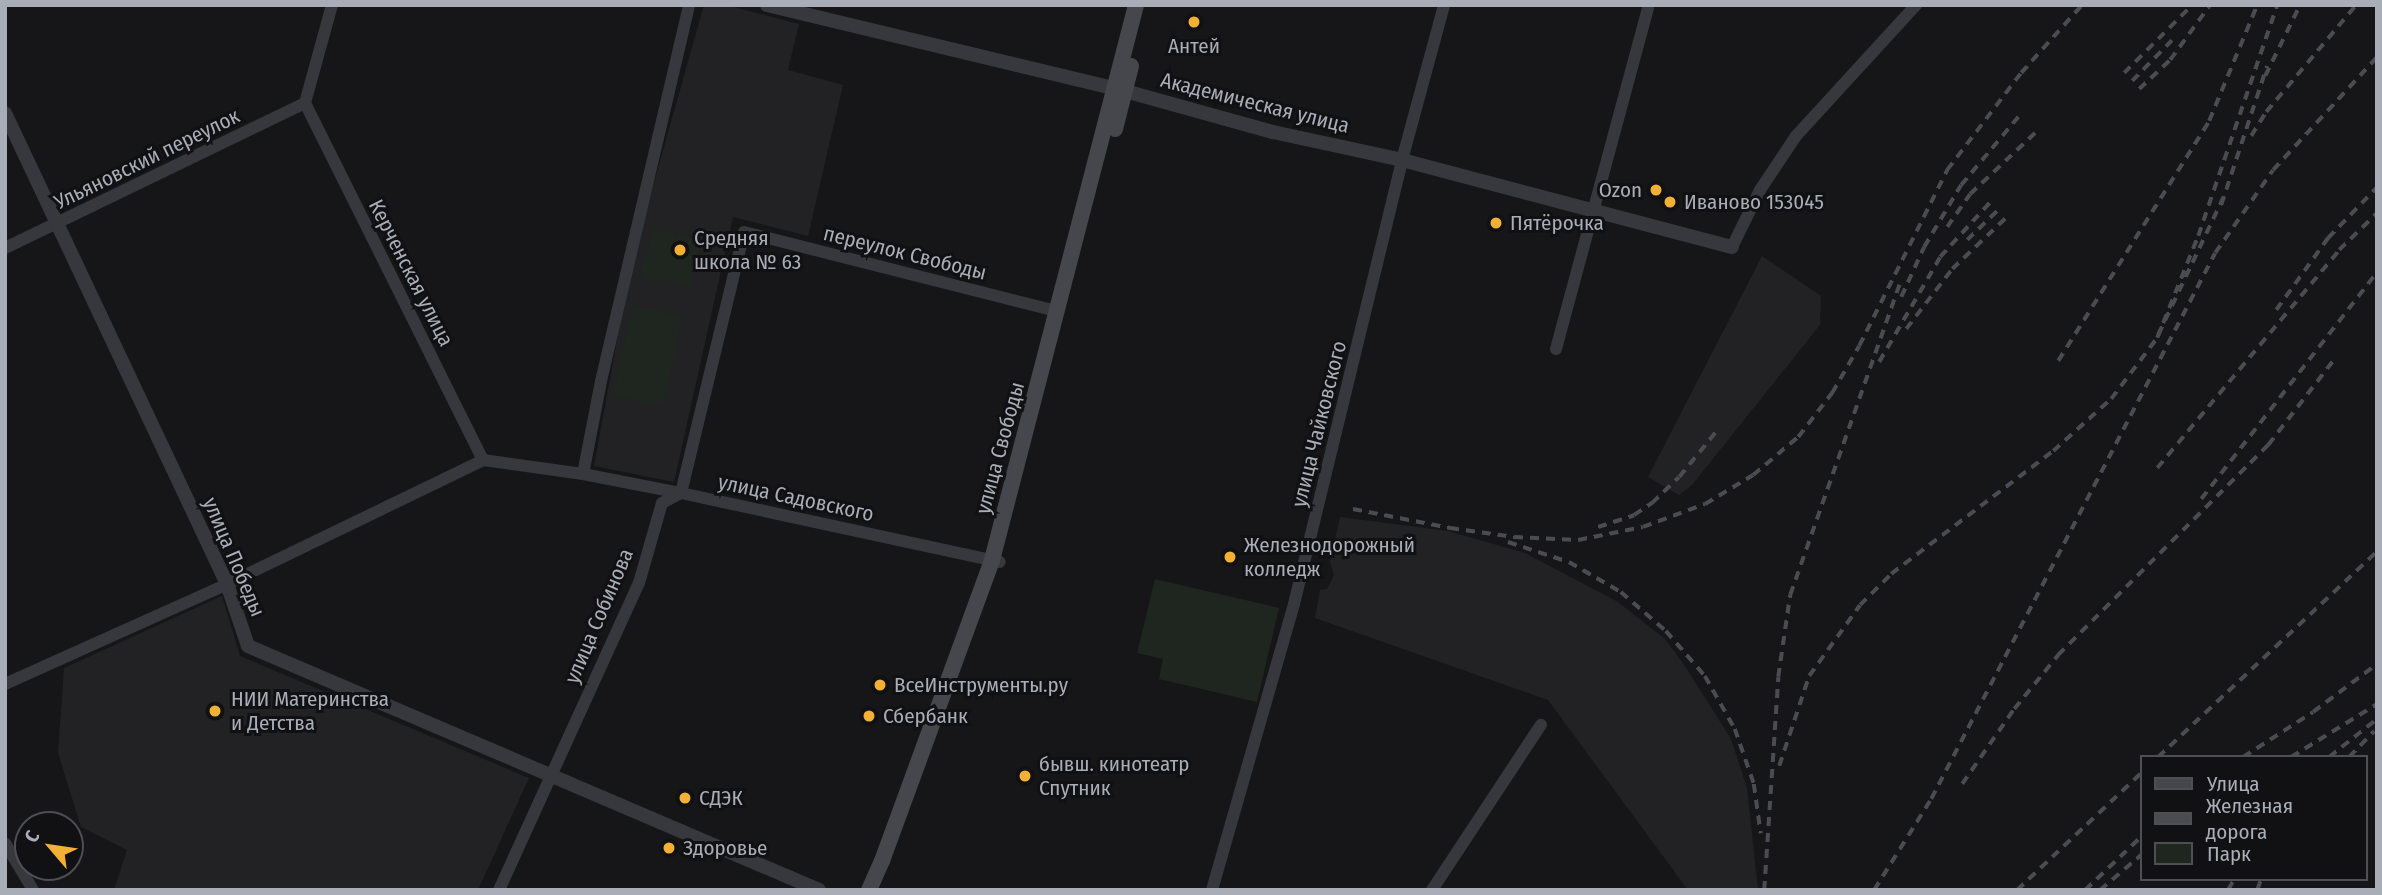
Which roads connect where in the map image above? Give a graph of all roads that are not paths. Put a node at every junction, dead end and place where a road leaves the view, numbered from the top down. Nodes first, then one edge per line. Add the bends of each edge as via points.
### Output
1 (332, 5) edge
2 (689, 5) edge
3 (767, 5) edge
4 (1136, 5) edge
5 (1146, 5) edge
6 (1444, 5) edge
7 (1916, 5) edge
8 (1648, 8) dead end
9 (1119, 90) junction
10 (304, 103) junction
11 (5, 113) edge
12 (1402, 160) junction
13 (1591, 211) junction
14 (56, 225) junction
15 (744, 232) joint
16 (1732, 247) joint
17 (5, 248) edge
18 (1057, 311) junction
19 (1556, 349) dead end
20 (483, 460) junction
21 (583, 474) junction
22 (681, 493) junction
23 (996, 561) junction
24 (227, 584) junction
25 (5, 684) edge
26 (1541, 725) dead end
27 (549, 776) junction
28 (5, 843) edge
29 (33, 890) edge
30 (499, 890) edge
31 (819, 890) edge
32 (869, 890) edge
33 (879, 890) edge
34 (1212, 890) edge
35 (1432, 890) edge

1 - 10 street
2 - 21 street
3 - 9 street, Академическая улица
4 - 9 main road, улица Свободы
5 - 9 main road, улица Свободы
6 - 12 street, улица Чайковского
7 - 16 street via 1796,136 1760,190
8 - 13 street
9 - 12 street, Академическая улица via 1273,132
9 - 18 main road, улица Свободы
9 - 23 main road, улица Свободы
10 - 14 street, Ульяновский переулок
10 - 20 street, Керченская улица
11 - 14 street, улица Победы
12 - 13 street, Академическая улица
12 - 34 street, улица Чайковского via 1294,604
13 - 16 street, Академическая улица
13 - 19 street
14 - 17 street, Ульяновский переулок
14 - 24 street, улица Победы
15 - 18 street, переулок Свободы
15 - 22 street, улица Собинова
18 - 23 main road, улица Свободы
20 - 21 street, улица Садовского
20 - 24 street
21 - 22 street, улица Садовского
22 - 23 street, улица Садовского
22 - 27 street, улица Собинова via 663,503 639,583
23 - 32 main road, улица Свободы
23 - 33 main road, улица Свободы
24 - 25 street
24 - 27 street, улица Победы via 248,646
26 - 35 street
27 - 30 street, улица Собинова
27 - 31 street, улица Победы
28 - 29 street

